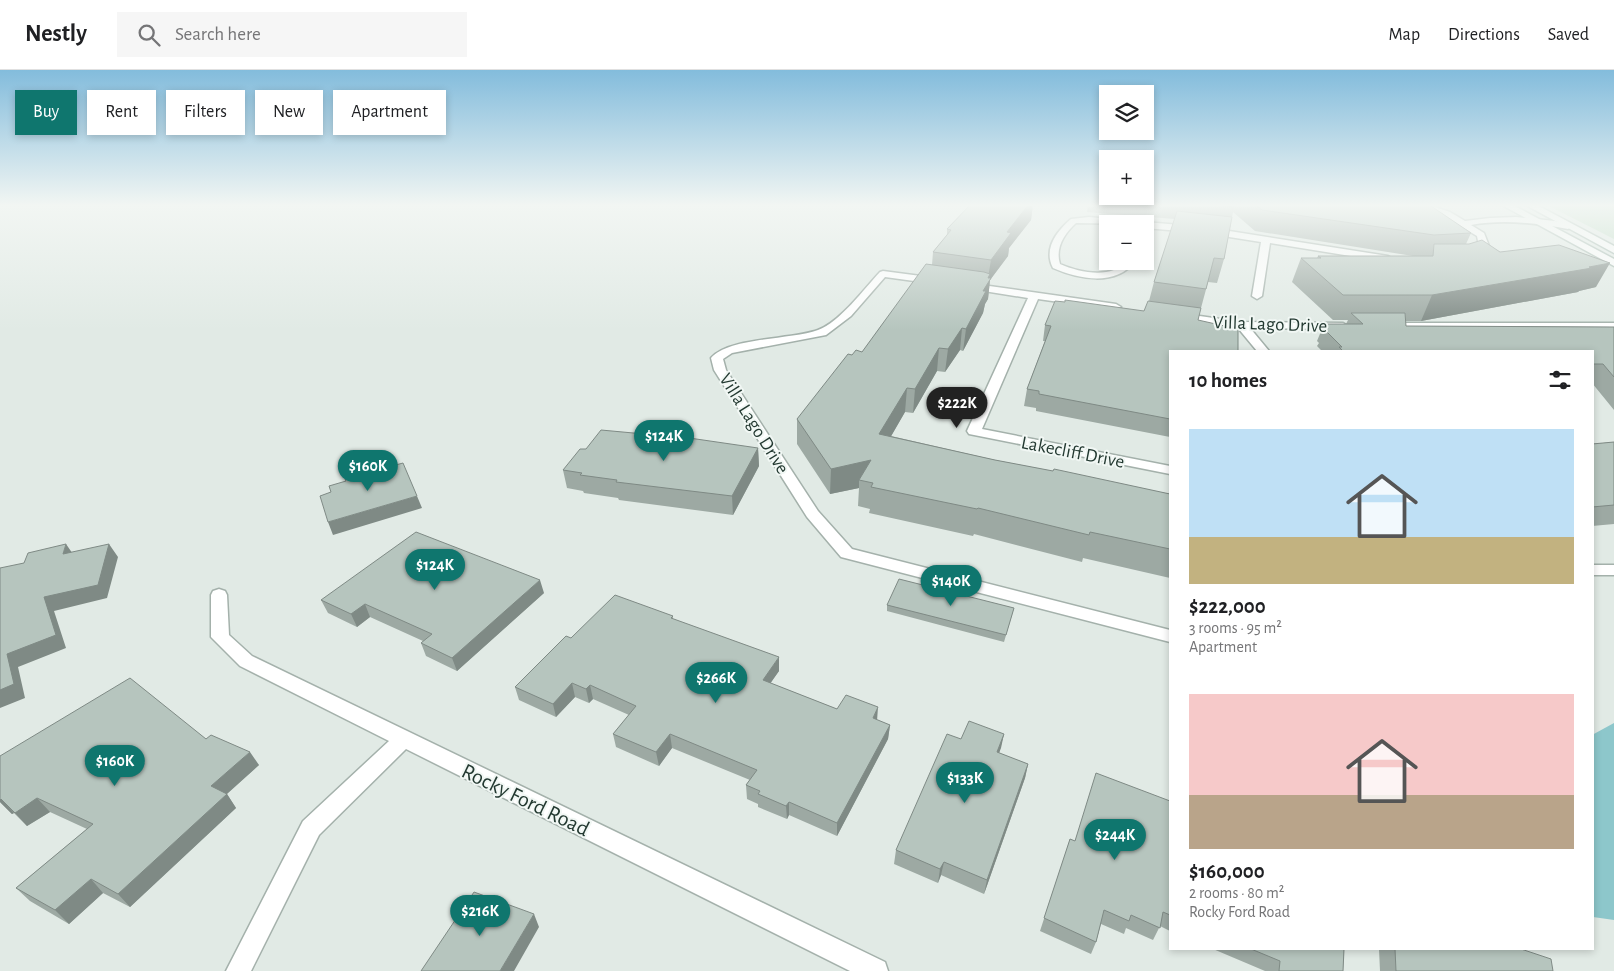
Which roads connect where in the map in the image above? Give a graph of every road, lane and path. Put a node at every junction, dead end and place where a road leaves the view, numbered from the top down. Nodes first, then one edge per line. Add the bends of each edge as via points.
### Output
1 (1056, 246) edge
2 (1265, 246) edge
3 (1305, 246) edge
4 (1484, 246) edge
5 (1581, 246) edge
6 (1465, 260) edge
7 (1401, 261) edge
8 (1614, 264) edge
9 (1122, 270) edge
10 (1034, 296) junction
11 (1257, 296) dead end
12 (1132, 310) edge
13 (1162, 314) edge
14 (1240, 325) junction
15 (1358, 326) edge
16 (1378, 326) edge
17 (1614, 326) edge
18 (1262, 350) edge
19 (1169, 470) edge
20 (1594, 570) edge
21 (1614, 570) edge
22 (219, 595) dead end
23 (1169, 636) edge
24 (404, 738) junction
25 (238, 971) edge
26 (876, 971) edge

1 - 9 street via 1053,259 1063,270 1092,276
2 - 11 street
3 - 7 street
4 - 6 street via 1472,259
5 - 8 street
10 - 12 street, Villa Lago Drive
10 - 19 street, Lakecliff Drive via 974,431
10 - 23 street, Villa Lago Drive via 882,274 867,293 822,333 729,350 718,358 720,370 812,514 847,553
13 - 14 street, Villa Lago Drive
14 - 15 street, Villa Lago Drive
14 - 18 street
16 - 17 street
20 - 21 street
22 - 24 street, Rocky Ford Road via 220,637 246,661
24 - 25 street via 311,828
24 - 26 street, Rocky Ford Road

